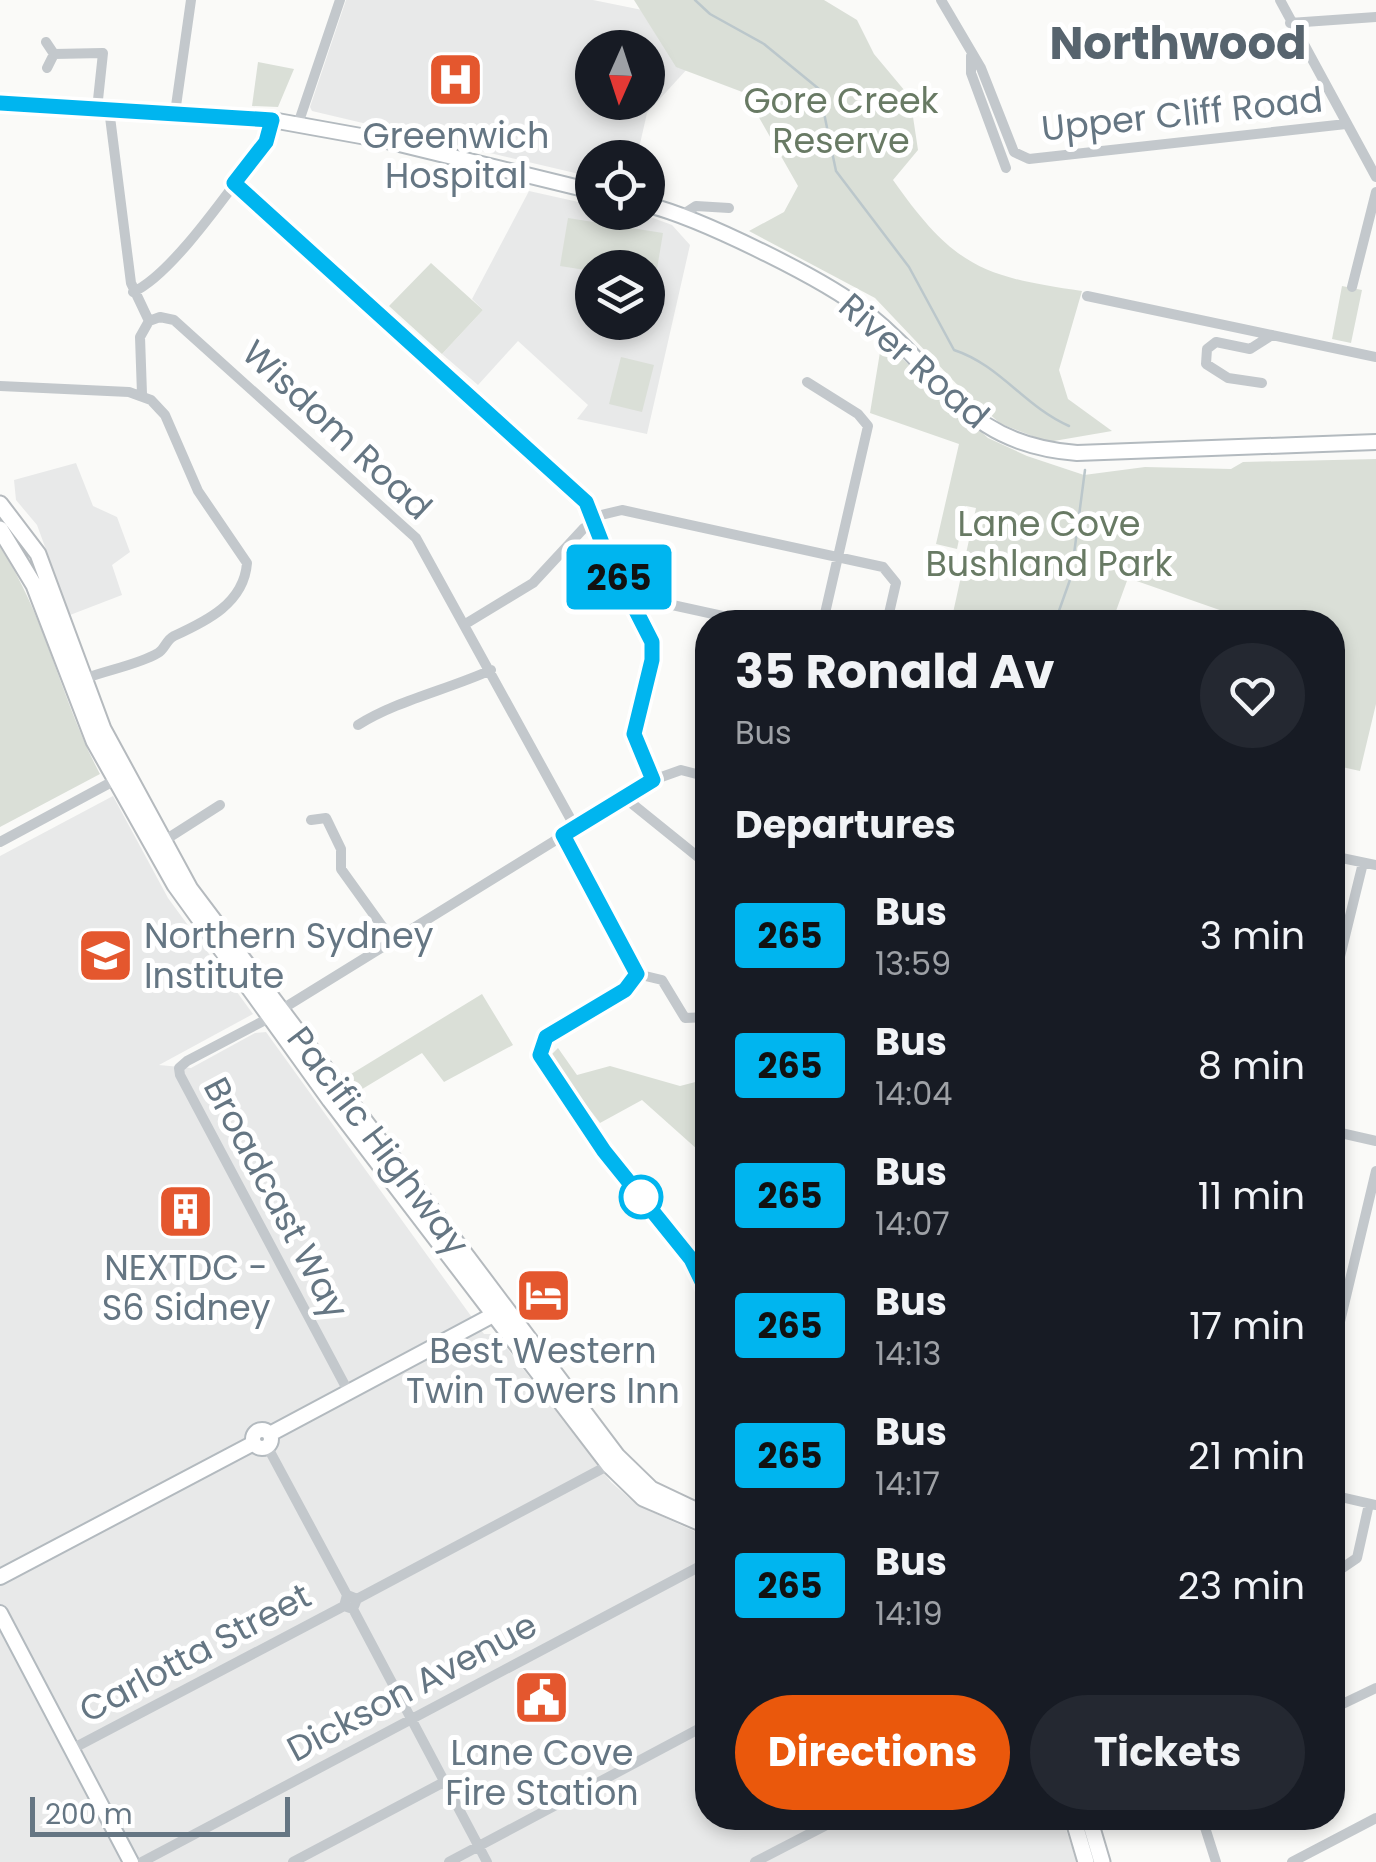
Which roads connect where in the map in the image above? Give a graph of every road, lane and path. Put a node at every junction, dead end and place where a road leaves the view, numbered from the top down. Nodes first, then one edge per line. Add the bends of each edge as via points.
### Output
1 (190, 0) edge
2 (340, 0) edge
3 (941, 0) edge
4 (1280, 0) edge
5 (1376, 17) edge
6 (1290, 24) junction
7 (46, 42) dead end
8 (971, 52) junction
9 (54, 54) junction
10 (48, 68) dead end
11 (0, 103) edge
12 (103, 109) junction
13 (175, 113) junction
14 (272, 120) junction
15 (298, 124) junction
16 (1346, 124) junction
17 (1006, 168) dead end
18 (1376, 177) edge
19 (234, 183) junction
20 (575, 187) edge
21 (1376, 192) edge
22 (729, 208) dead end
23 (665, 210) edge
24 (682, 215) junction
25 (1352, 286) dead end
26 (133, 292) junction
27 (1087, 296) dead end
28 (148, 321) junction
29 (1272, 335) junction
30 (1376, 358) edge
31 (807, 382) dead end
32 (1262, 383) dead end
33 (0, 386) edge
34 (142, 394) junction
35 (1376, 442) edge
36 (0, 504) edge
37 (594, 520) junction
38 (0, 528) edge
39 (838, 557) junction
40 (634, 603) junction
41 (695, 610) edge
42 (826, 610) edge
43 (889, 610) edge
44 (467, 623) junction
45 (491, 670) junction
46 (84, 679) junction
47 (358, 725) dead end
48 (695, 774) edge
49 (121, 777) junction
50 (653, 780) junction
51 (625, 798) junction
52 (220, 805) dead end
53 (311, 820) dead end
54 (575, 827) junction
55 (563, 835) junction
56 (0, 842) edge
57 (162, 842) junction
58 (695, 855) edge
59 (1345, 859) edge
60 (1362, 863) junction
61 (1376, 866) edge
62 (1345, 934) edge
63 (392, 940) junction
64 (637, 974) junction
65 (274, 1014) junction
66 (695, 1018) edge
67 (1345, 1134) edge
68 (1376, 1141) edge
69 (1376, 1171) edge
70 (695, 1267) edge
71 (1345, 1301) edge
72 (499, 1312) junction
73 (348, 1391) junction
74 (264, 1441) junction
75 (609, 1465) junction
76 (1345, 1498) edge
77 (1373, 1505) edge
78 (695, 1510) edge
79 (695, 1520) edge
80 (1345, 1566) edge
81 (695, 1569) edge
82 (0, 1578) edge
83 (350, 1602) junction
84 (0, 1613) edge
85 (1376, 1688) edge
86 (1345, 1703) edge
87 (413, 1717) junction
88 (695, 1731) edge
89 (72, 1749) junction
90 (444, 1782) junction
91 (1376, 1818) edge
92 (817, 1830) edge
93 (1077, 1830) edge
94 (1092, 1830) edge
95 (1206, 1830) edge
96 (478, 1846) junction
97 (131, 1862) edge
98 (142, 1862) edge
99 (293, 1862) edge
100 (449, 1862) edge
101 (487, 1862) edge
102 (754, 1862) edge
103 (1086, 1862) edge
104 (1102, 1862) edge
105 (1216, 1862) edge
106 (1292, 1862) edge

1 - 13 street
2 - 15 street
3 - 8 street, Upper Cliff Road
4 - 6 street
5 - 6 street
6 - 16 street
7 - 9 street
8 - 16 street, Upper Cliff Road via 1014,152 1028,159
8 - 17 street, Upper Cliff Road via 971,73
9 - 10 street
9 - 12 street via 104,53
11 - 12 main road
12 - 13 main road
12 - 26 street
13 - 14 main road
14 - 15 main road
14 - 19 street via 266,142
15 - 20 main road
16 - 18 street
19 - 26 street via 154,281
19 - 37 street via 584,497
21 - 25 street
22 - 24 street via 696,206
23 - 24 main road, River Road
24 - 35 main road, River Road via 844,296 968,414 1030,447 1077,454
26 - 28 street
27 - 29 street
28 - 34 street via 140,336
28 - 44 street, Wisdom Road via 174,320 416,538
29 - 30 street
29 - 32 street via 1250,349 1216,342 1207,349 1206,364 1228,378
31 - 39 street via 868,426
33 - 34 street
34 - 46 street via 165,414 198,491 247,563 246,574 230,602 170,637 158,653
36 - 46 main road, Pacific Highway via 38,554
37 - 39 street via 622,510
37 - 40 street
37 - 44 street via 533,583
38 - 49 main road, Pacific Highway via 24,562 90,733
39 - 42 street
39 - 43 street via 893,576
40 - 41 street
40 - 50 street via 653,650 634,734
44 - 45 street, Wisdom Road
45 - 47 street via 389,706
45 - 54 street, Wisdom Road
46 - 49 main road, Pacific Highway
48 - 50 street via 681,770
49 - 56 street
49 - 57 main road, Pacific Highway
49 - 65 main road, Pacific Highway via 175,886
50 - 51 street
51 - 54 street
51 - 58 street
52 - 57 street
53 - 63 street via 326,818 341,850 341,869
54 - 55 street
55 - 63 street
55 - 64 street
57 - 65 main road, Pacific Highway
59 - 60 street
60 - 61 street
60 - 62 street
63 - 65 street
64 - 66 street via 662,980 685,1018
64 - 70 street via 625,990 546,1037 540,1055
65 - 72 main road, Pacific Highway
65 - 73 street, Broadcast Way via 187,1061 180,1076
67 - 68 street
69 - 71 street
72 - 73 main road
72 - 75 main road, Pacific Highway
72 - 78 main road, Pacific Highway via 632,1473
73 - 74 main road
74 - 82 main road
74 - 83 street
75 - 79 main road, Pacific Highway via 643,1498
75 - 83 street, Carlotta Street
76 - 77 street
77 - 80 street via 1357,1558
81 - 87 street, Dickson Avenue
83 - 87 street
83 - 89 street, Carlotta Street
84 - 89 main road
85 - 86 street
87 - 90 street
87 - 98 street, Dickson Avenue
88 - 96 street
89 - 97 main road
90 - 96 street
90 - 99 street
91 - 106 street
92 - 102 street
93 - 103 main road
94 - 104 main road
95 - 105 street
96 - 100 street
96 - 101 street

